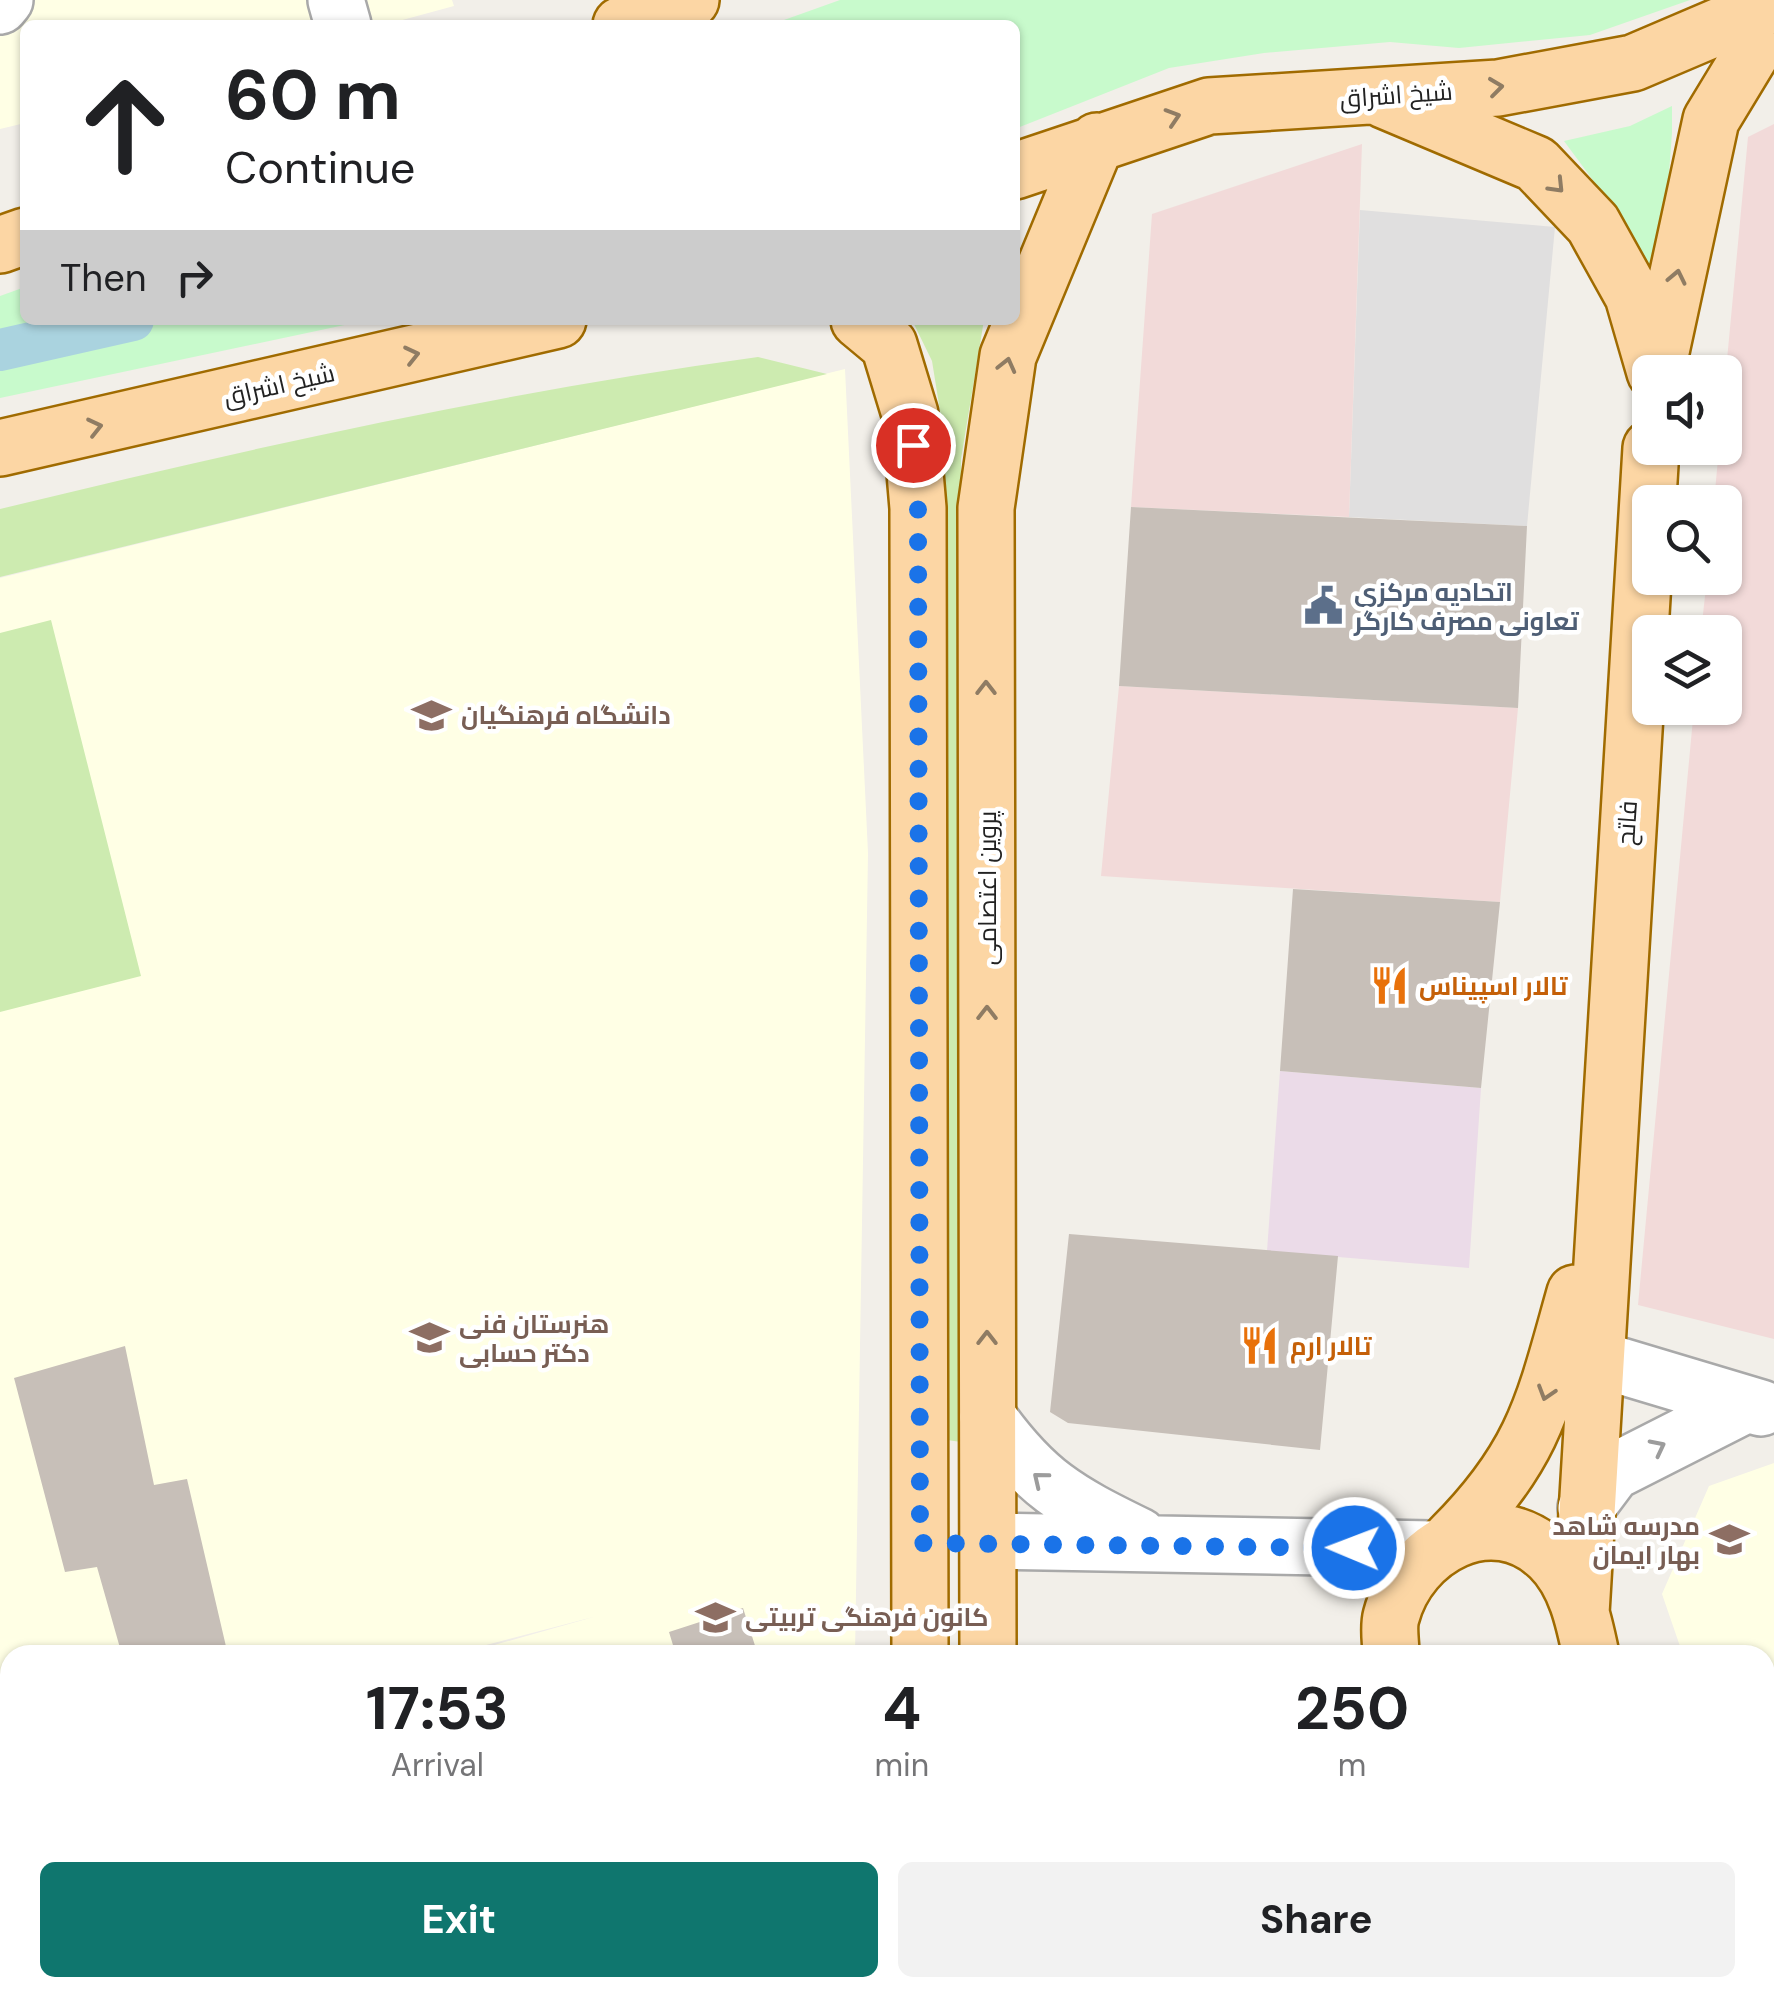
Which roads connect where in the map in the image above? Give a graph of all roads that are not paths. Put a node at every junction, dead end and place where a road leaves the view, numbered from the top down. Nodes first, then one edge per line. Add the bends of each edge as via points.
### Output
1 (5, 0) edge
2 (691, 0) edge
3 (1774, 3) edge
4 (0, 6) edge
5 (1774, 16) edge
6 (635, 20) edge
7 (1377, 97) junction
8 (1097, 141) junction
9 (1020, 169) edge
10 (536, 325) edge
11 (865, 325) edge
12 (1651, 355) edge
13 (1660, 355) edge
14 (0, 448) edge
15 (1650, 465) edge
16 (1604, 1199) junction
17 (1594, 1358) junction
18 (1760, 1408) edge
19 (988, 1418) junction
20 (1586, 1508) junction
21 (988, 1541) junction
22 (920, 1543) junction
23 (1155, 1544) junction
24 (1442, 1544) junction
25 (1586, 1634) edge
26 (920, 1645) edge
27 (988, 1645) edge
28 (1391, 1645) edge

1 - 4 street
2 - 6 main road
7 -> 3 main road, شیخ اشراق via 1498,88 1633,63
13 -> 5 main road via 1712,120
8 -> 7 main road, شیخ اشراق via 1209,106
7 -> 12 main road via 1536,164 1593,224 1633,296
8 - 9 main road, شیخ اشراق
19 -> 8 main road, پروین اعتصامی via 986,508 1008,356
14 -> 10 main road, شیخ اشراق
11 - 22 main road via 889,345 910,414 918,508
15 - 16 main road, فاتح
16 - 17 main road
16 -> 24 main road via 1525,1449 1492,1498
17 - 18 street
17 - 20 main road
20 -> 18 street via 1613,1472
19 - 21 main road, پروین اعتصامی
23 -> 19 street via 1067,1501 1022,1465
20 - 25 main road
21 - 22 main road
21 - 23 street
21 - 27 main road, پروین اعتصامی
22 - 26 main road
23 - 24 street
24 - 25 main road via 1502,1532 1532,1542 1567,1578
24 - 28 main road via 1412,1571 1390,1618

